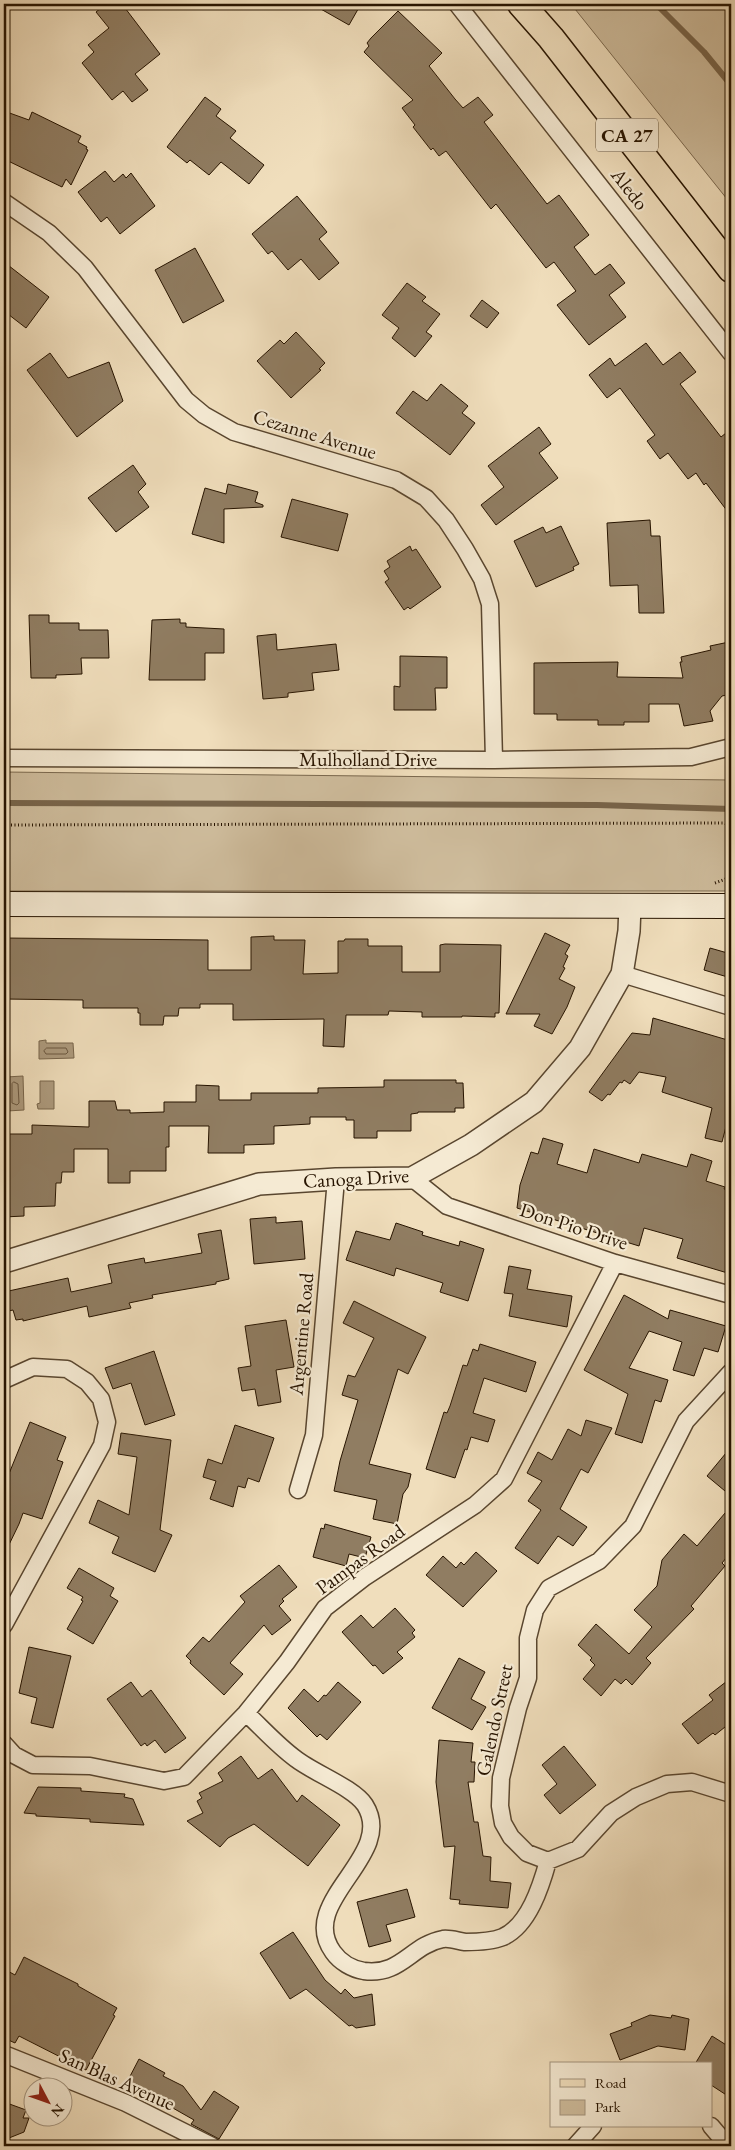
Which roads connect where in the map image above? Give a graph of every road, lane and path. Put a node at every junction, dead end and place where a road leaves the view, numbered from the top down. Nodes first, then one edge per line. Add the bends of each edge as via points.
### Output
1 (457, 4) edge
2 (521, 4) edge
3 (4, 202) edge
4 (731, 269) edge
5 (731, 353) edge
6 (731, 747) edge
7 (4, 758) edge
8 (494, 760) junction
9 (4, 825) edge
10 (731, 825) edge
11 (4, 904) edge
12 (630, 905) junction
13 (731, 906) edge
14 (622, 974) junction
15 (731, 1007) edge
16 (412, 1178) junction
17 (336, 1179) junction
18 (4, 1262) edge
19 (615, 1263) junction
20 (731, 1295) edge
21 (731, 1372) edge
22 (4, 1380) edge
23 (298, 1490) dead end
24 (4, 1625) edge
25 (246, 1713) junction
26 (4, 1744) edge
27 (731, 1794) edge
28 (548, 1861) junction
29 (4, 2054) edge
30 (712, 2127) edge
31 (591, 2128) edge
32 (212, 2146) edge
33 (576, 2146) edge
34 (728, 2146) edge

1 - 5 street, Aledo
2 - 4 main road, CA 27
3 - 8 street, Cezanne Avenue via 49,233 85,268 186,400 204,415 234,432 396,480 426,498 446,520 482,579 490,604
6 - 8 street, Mulholland Drive via 691,757
7 - 8 street, Mulholland Drive
9 - 10 path
11 - 12 main road
12 - 13 main road
12 - 14 street, Canoga Drive
14 - 15 street
14 - 16 street, Canoga Drive via 580,1048 534,1102 470,1145
16 - 17 street, Canoga Drive
16 - 19 street, Don Pio Drive via 447,1206
17 - 18 street, Canoga Drive via 259,1184
17 - 23 street, Argentine Road via 314,1435
19 - 20 street, Don Pio Drive
19 - 25 street, Pampas Road via 504,1479 475,1505 365,1577 326,1608
21 - 28 street, Galendo Street via 686,1421 633,1526 599,1561 549,1588 535,1610 528,1638 528,1678 500,1778 500,1806 503,1823 511,1837 527,1853
22 - 24 street via 33,1367 67,1369 87,1382 102,1399 107,1422 102,1445
25 - 26 street, Pampas Road via 184,1777 164,1781 90,1766 33,1765 14,1755
25 - 28 street via 295,1759 356,1795 366,1806 370,1839 324,1918 325,1939 333,1953 357,1970 377,1972 395,1966 423,1946 444,1939 466,1942 503,1937 519,1924 528,1909 542,1882
27 - 28 street via 692,1782 667,1784 619,1807 578,1849
29 - 32 street, San Blas Avenue via 126,2103
30 - 34 street
31 - 33 street

